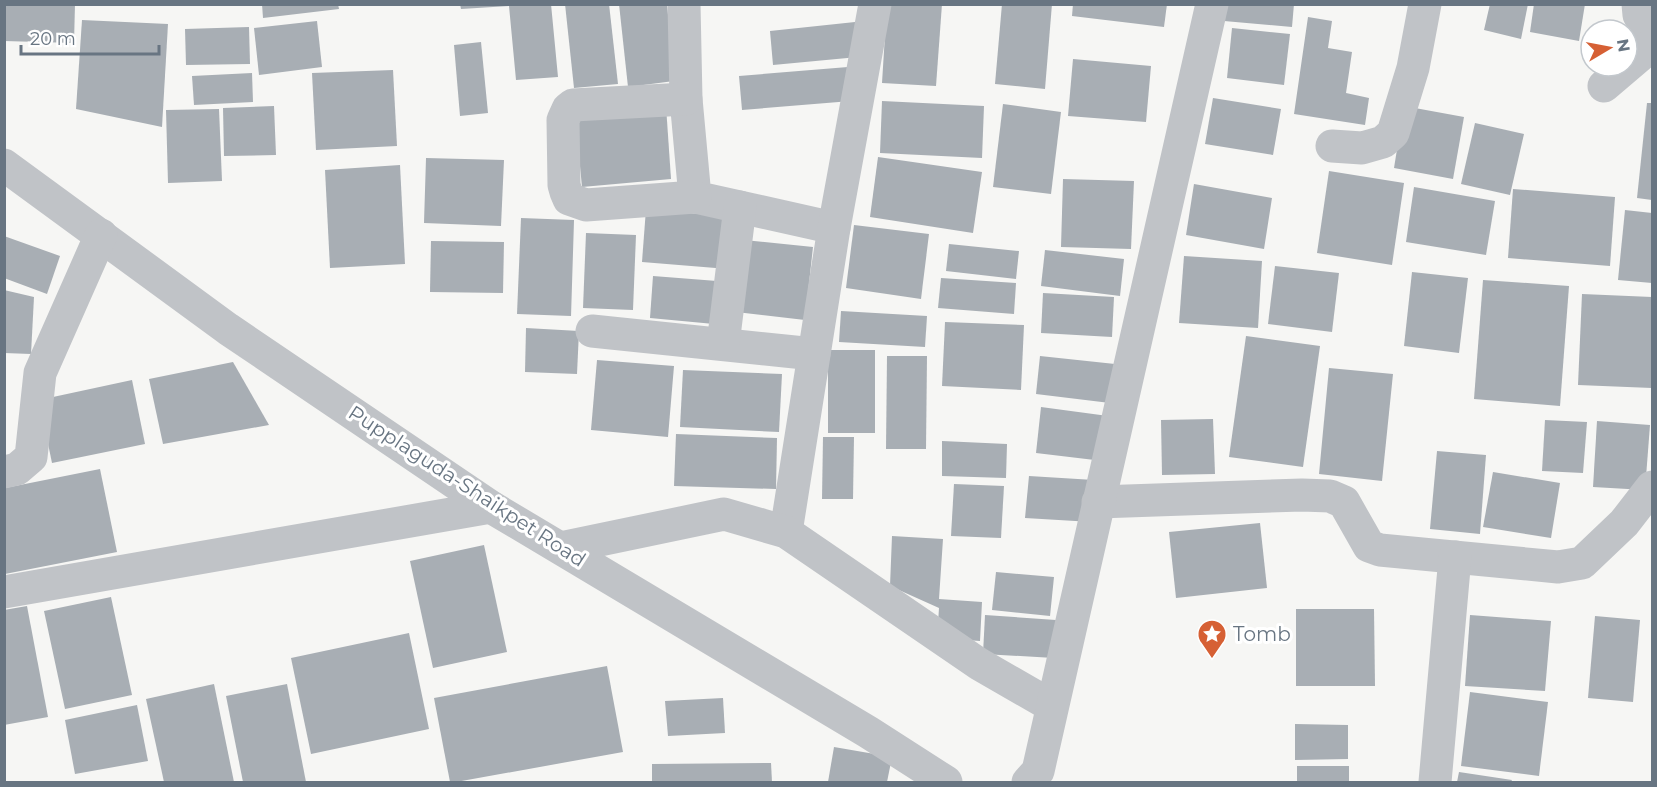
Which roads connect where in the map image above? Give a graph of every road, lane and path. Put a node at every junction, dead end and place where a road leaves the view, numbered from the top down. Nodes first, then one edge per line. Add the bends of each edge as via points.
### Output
1 (684, 4) edge
2 (875, 4) edge
3 (1212, 4) edge
4 (1425, 4) edge
5 (1638, 4) edge
6 (1653, 38) edge
7 (1653, 45) edge
8 (1604, 87) dead end
9 (686, 99) junction
10 (1332, 146) dead end
11 (4, 165) edge
12 (695, 197) junction
13 (740, 207) junction
14 (834, 228) junction
15 (101, 235) junction
16 (592, 331) dead end
17 (723, 344) junction
18 (814, 354) junction
19 (4, 472) edge
20 (1653, 488) edge
21 (1098, 502) junction
22 (491, 507) junction
23 (786, 532) junction
24 (561, 548) junction
25 (1455, 557) junction
26 (4, 592) edge
27 (1052, 706) junction
28 (1041, 779) edge
29 (946, 783) edge
30 (1435, 783) edge

1 - 9 street
2 - 14 street
3 - 21 street
4 - 10 street via 1413,68 1393,133 1383,142 1362,148
5 - 6 street via 1639,15
7 - 8 street
9 - 12 street
9 - 12 street via 573,105 563,120 564,185 569,199 586,205
11 - 15 street, Pupplaguda-Shaikpet Road
12 - 13 street
13 - 14 street
13 - 17 street
14 - 18 street
15 - 19 street via 40,373 31,457 17,469
15 - 22 street, Pupplaguda-Shaikpet Road via 228,329
16 - 17 street
17 - 18 street
18 - 23 street
20 - 25 street via 1624,523 1582,562 1557,567
21 - 25 street via 1330,496 1344,502 1369,546
21 - 27 street
22 - 24 street, Pupplaguda-Shaikpet Road
22 - 26 street
23 - 24 street via 724,514
23 - 27 street via 979,664
24 - 29 street, Pupplaguda-Shaikpet Road
25 - 30 street
27 - 28 street

